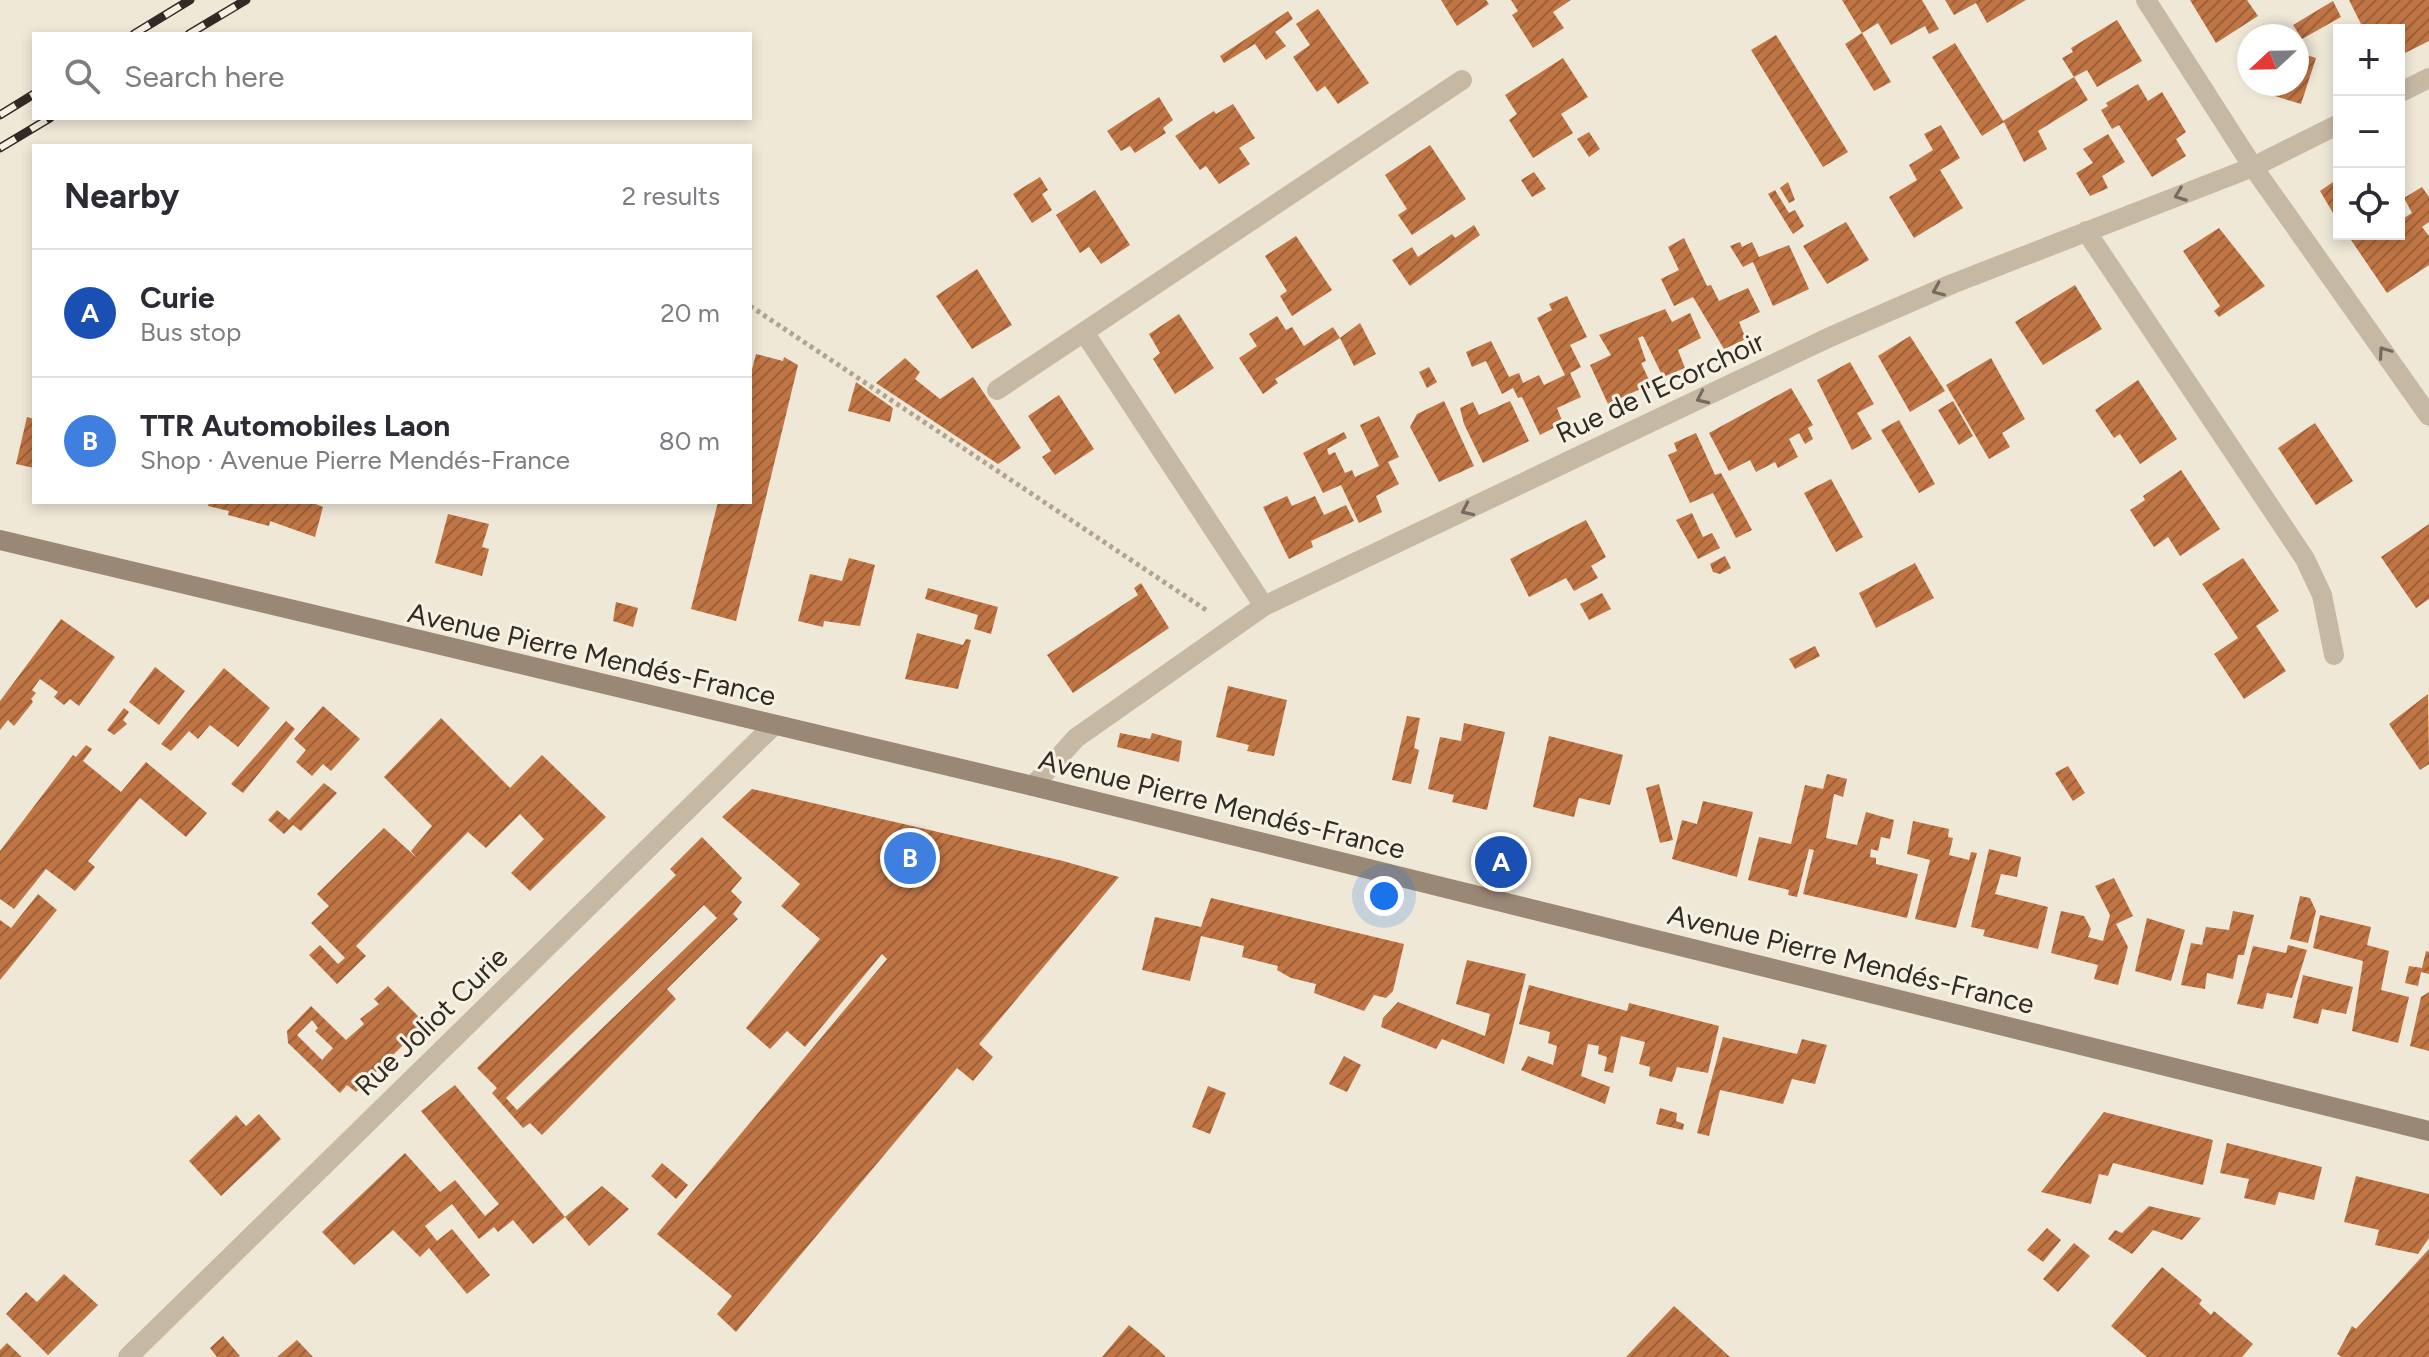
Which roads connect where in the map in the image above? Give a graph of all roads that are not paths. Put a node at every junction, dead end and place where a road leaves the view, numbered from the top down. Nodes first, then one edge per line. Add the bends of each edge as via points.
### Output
1 (2146, 0) edge
2 (2429, 78) edge
3 (1462, 80) dead end
4 (2405, 90) edge
5 (2333, 127) edge
6 (2253, 167) junction
7 (2086, 231) junction
8 (1084, 332) junction
9 (997, 390) dead end
10 (2429, 416) edge
11 (0, 540) edge
12 (1264, 606) junction
13 (2334, 655) dead end
14 (773, 726) junction
15 (1033, 786) junction
16 (2429, 1131) edge
17 (128, 1357) edge

1 - 6 street
2 - 4 street
3 - 8 street
5 - 6 street, Rue de l'Ecorchoir
6 -> 7 street, Rue de l'Ecorchoir
10 -> 6 street
7 -> 12 street, Rue de l'Ecorchoir via 1830,337
7 - 13 street via 2305,559 2322,595
8 - 9 street
8 - 12 street
11 - 14 main road, Avenue Pierre Mendés-France
12 - 15 street, Rue de l'Ecorchoir via 1076,738
14 - 15 main road, Avenue Pierre Mendés-France
14 - 17 street, Rue Joliot Curie
15 - 16 main road, Avenue Pierre Mendés-France

